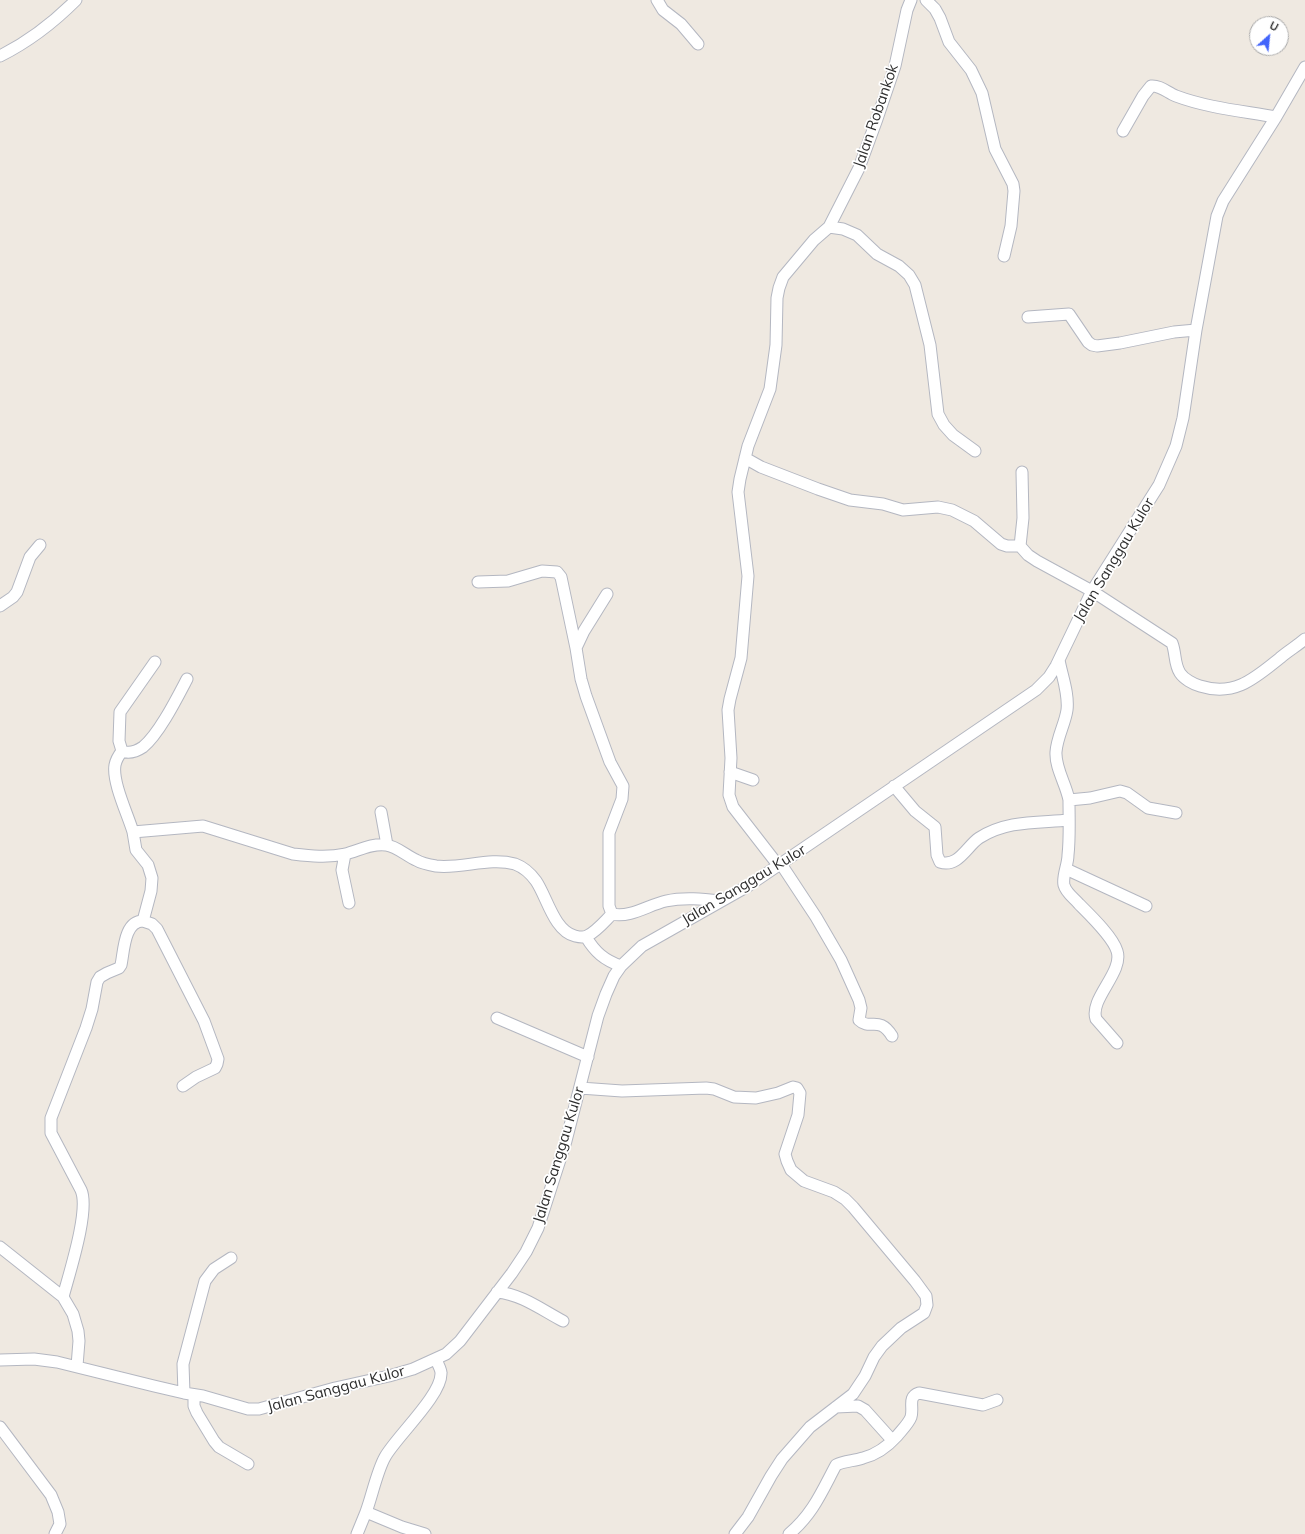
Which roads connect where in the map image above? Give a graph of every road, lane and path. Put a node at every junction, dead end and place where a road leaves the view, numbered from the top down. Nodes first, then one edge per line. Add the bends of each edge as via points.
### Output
1 (76, 0) edge
2 (657, 0) edge
3 (911, 0) edge
4 (926, 0) edge
5 (698, 44) dead end
6 (0, 56) edge
7 (1305, 67) edge
8 (1276, 117) junction
9 (1123, 131) dead end
10 (829, 227) junction
11 (1004, 256) dead end
12 (1028, 317) dead end
13 (1196, 330) junction
14 (974, 451) dead end
15 (745, 458) junction
16 (1022, 472) dead end
17 (40, 545) dead end
18 (1020, 546) junction
19 (478, 582) dead end
20 (1092, 591) junction
21 (607, 594) dead end
22 (0, 606) edge
23 (1305, 639) edge
24 (576, 648) junction
25 (1059, 660) junction
26 (156, 662) dead end
27 (187, 679) dead end
28 (122, 751) junction
29 (730, 772) junction
30 (753, 780) dead end
31 (894, 786) junction
32 (1069, 800) junction
33 (381, 812) dead end
34 (1176, 813) dead end
35 (1069, 820) junction
36 (133, 832) junction
37 (387, 845) junction
38 (345, 854) junction
39 (780, 865) junction
40 (1066, 868) junction
41 (721, 901) junction
42 (349, 903) dead end
43 (1146, 906) dead end
44 (612, 914) junction
45 (143, 921) junction
46 (586, 937) junction
47 (621, 966) junction
48 (497, 1018) dead end
49 (892, 1036) dead end
50 (1117, 1043) dead end
51 (588, 1057) junction
52 (183, 1086) dead end
53 (580, 1088) junction
54 (0, 1247) edge
55 (231, 1258) dead end
56 (497, 1292) junction
57 (63, 1297) junction
58 (563, 1321) dead end
59 (436, 1359) junction
60 (0, 1360) edge
61 (77, 1366) junction
62 (189, 1394) junction
63 (997, 1400) dead end
64 (836, 1407) junction
65 (0, 1427) edge
66 (887, 1434) junction
67 (248, 1464) dead end
68 (366, 1512) junction
69 (55, 1534) edge
70 (357, 1534) edge
71 (425, 1534) edge
72 (735, 1534) edge
73 (789, 1534) edge

1 - 6 street via 37,33
2 - 5 street via 663,10 681,24
3 - 10 street, Jalan Robankok via 895,66 880,112 859,168
4 - 11 street via 935,9 949,42 971,70 982,93 996,149 1013,184 1011,226
7 - 8 street, Jalan Sanggau Kulor
8 - 9 street via 1190,101 1151,86 1142,96
8 - 13 street, Jalan Sanggau Kulor via 1216,216
10 - 14 street via 857,235 876,254 899,266 909,275 915,285 930,345 938,414 944,426
10 - 15 street via 814,240 783,277 779,288 776,345 770,389
12 - 13 street via 1070,314 1088,342 1097,346
13 - 20 street, Jalan Sanggau Kulor via 1180,434 1172,458 1159,485
15 - 18 street via 850,500 883,504 903,510 938,507 952,510 974,521 1001,544
15 - 29 street via 738,492 748,587 742,658 728,710
16 - 18 street
17 - 22 street via 30,557 17,592
18 - 20 street via 1037,561
19 - 24 street via 508,581 542,571 557,572 561,577
20 - 23 street via 1172,643 1177,666 1184,677 1210,689 1236,687 1250,681
20 - 25 street, Jalan Sanggau Kulor
21 - 24 street
24 - 44 street via 588,702 610,762 623,786 622,799 609,833 609,906
25 - 31 street, Jalan Sanggau Kulor via 1049,678 1036,690
25 - 32 street via 1067,710 1056,753
26 - 28 street via 120,712 119,741
27 - 28 street via 172,707 146,743 131,752
28 - 36 street via 115,764 115,775
29 - 30 street
29 - 39 street via 730,802
31 - 35 street via 915,811 935,827 937,855 940,862 945,864 962,856 979,838 1006,826
31 - 39 street, Jalan Sanggau Kulor
32 - 34 street via 1120,791 1148,808
32 - 35 street
33 - 37 street
35 - 40 street
36 - 38 street via 203,826 293,854
36 - 45 street via 136,850 148,865 152,878
37 - 38 street via 373,845
37 - 46 street via 418,861 437,866 500,862 516,865 536,880 564,931 571,935
38 - 42 street via 342,870
39 - 41 street, Jalan Sanggau Kulor
39 - 49 street via 816,917 846,970 861,1008 859,1020 867,1024 881,1024 888,1028
40 - 43 street
40 - 50 street via 1064,885 1068,893 1095,920 1118,952 1113,974 1094,1014
41 - 44 street via 698,898 666,901 624,915
41 - 47 street, Jalan Sanggau Kulor via 642,946
44 - 46 street
45 - 52 street via 157,929 204,1021 217,1056 215,1068
45 - 57 street via 130,928 119,968 100,977 97,982 86,1028 51,1118 51,1133 84,1199
46 - 47 street via 592,948 600,955
47 - 51 street, Jalan Sanggau Kulor via 606,994
48 - 51 street
51 - 53 street, Jalan Sanggau Kulor
53 - 56 street, Jalan Sanggau Kulor via 538,1228 526,1252
53 - 64 street via 622,1091 706,1088 734,1097 756,1098 794,1087 799,1089 798,1115 785,1154 791,1170 804,1180 845,1199 915,1281 927,1301 924,1313 901,1328 882,1346 858,1388
54 - 57 street
55 - 62 street via 214,1269 206,1281 183,1364
56 - 58 street via 520,1297
56 - 59 street, Jalan Sanggau Kulor via 460,1341
57 - 61 street via 78,1331
59 - 62 street, Jalan Sanggau Kulor via 389,1376 259,1409 248,1409 221,1400
59 - 68 street via 441,1373 437,1387 384,1458
60 - 61 street, Jalan Sanggau Kulor via 34,1360
61 - 62 street, Jalan Sanggau Kulor
62 - 67 street via 197,1413 219,1447
63 - 66 street via 983,1405 915,1394 912,1396 911,1417 896,1437
64 - 66 street via 858,1406
64 - 72 street via 810,1427 782,1459
65 - 69 street via 51,1495 60,1524
66 - 73 street via 875,1453 836,1465 812,1511
68 - 70 street
68 - 71 street

